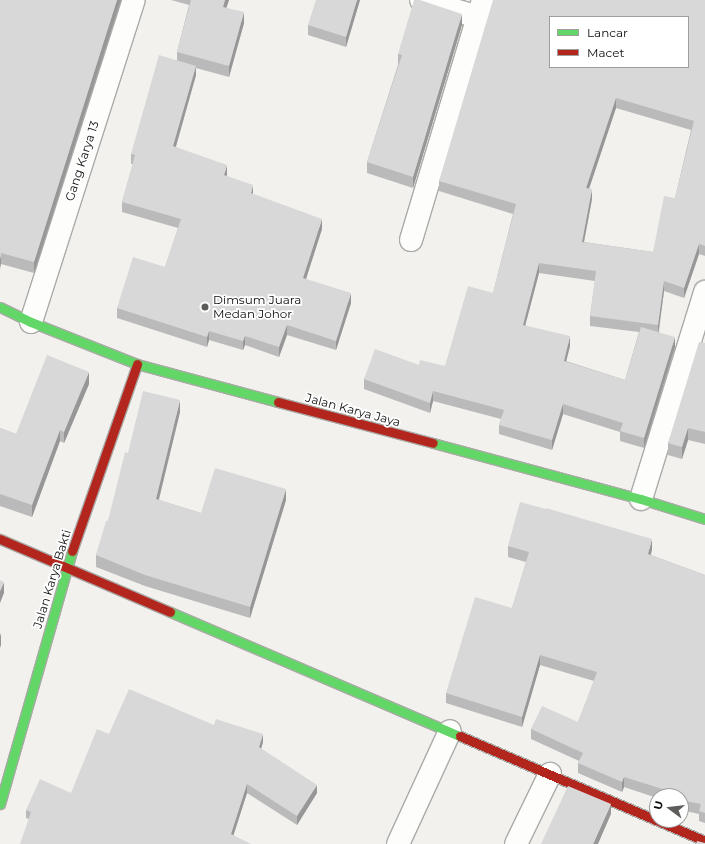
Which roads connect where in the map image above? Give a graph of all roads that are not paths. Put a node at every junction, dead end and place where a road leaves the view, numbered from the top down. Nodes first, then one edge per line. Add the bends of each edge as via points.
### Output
1 (134, 0) edge
2 (421, 0) edge
3 (481, 8) edge
4 (412, 240) dead end
5 (705, 292) edge
6 (0, 306) edge
7 (31, 322) junction
8 (137, 364) junction
9 (641, 499) junction
10 (705, 519) edge
11 (0, 539) edge
12 (66, 569) junction
13 (450, 732) junction
14 (550, 774) junction
15 (0, 804) edge
16 (696, 841) edge
17 (398, 844) edge
18 (516, 844) edge

1 - 7 street, Gang Karya 13
2 - 3 street
3 - 4 street
5 - 9 street
6 - 7 street, Jalan Karya Jaya
7 - 8 street, Jalan Karya Jaya
8 - 9 street, Jalan Karya Jaya
8 - 12 street, Jalan Karya Bakti
9 - 10 street, Jalan Karya Jaya
11 - 12 street
12 - 13 street
12 - 15 street, Jalan Karya Bakti
13 - 14 street
13 - 17 street
14 - 16 street
14 - 18 street

